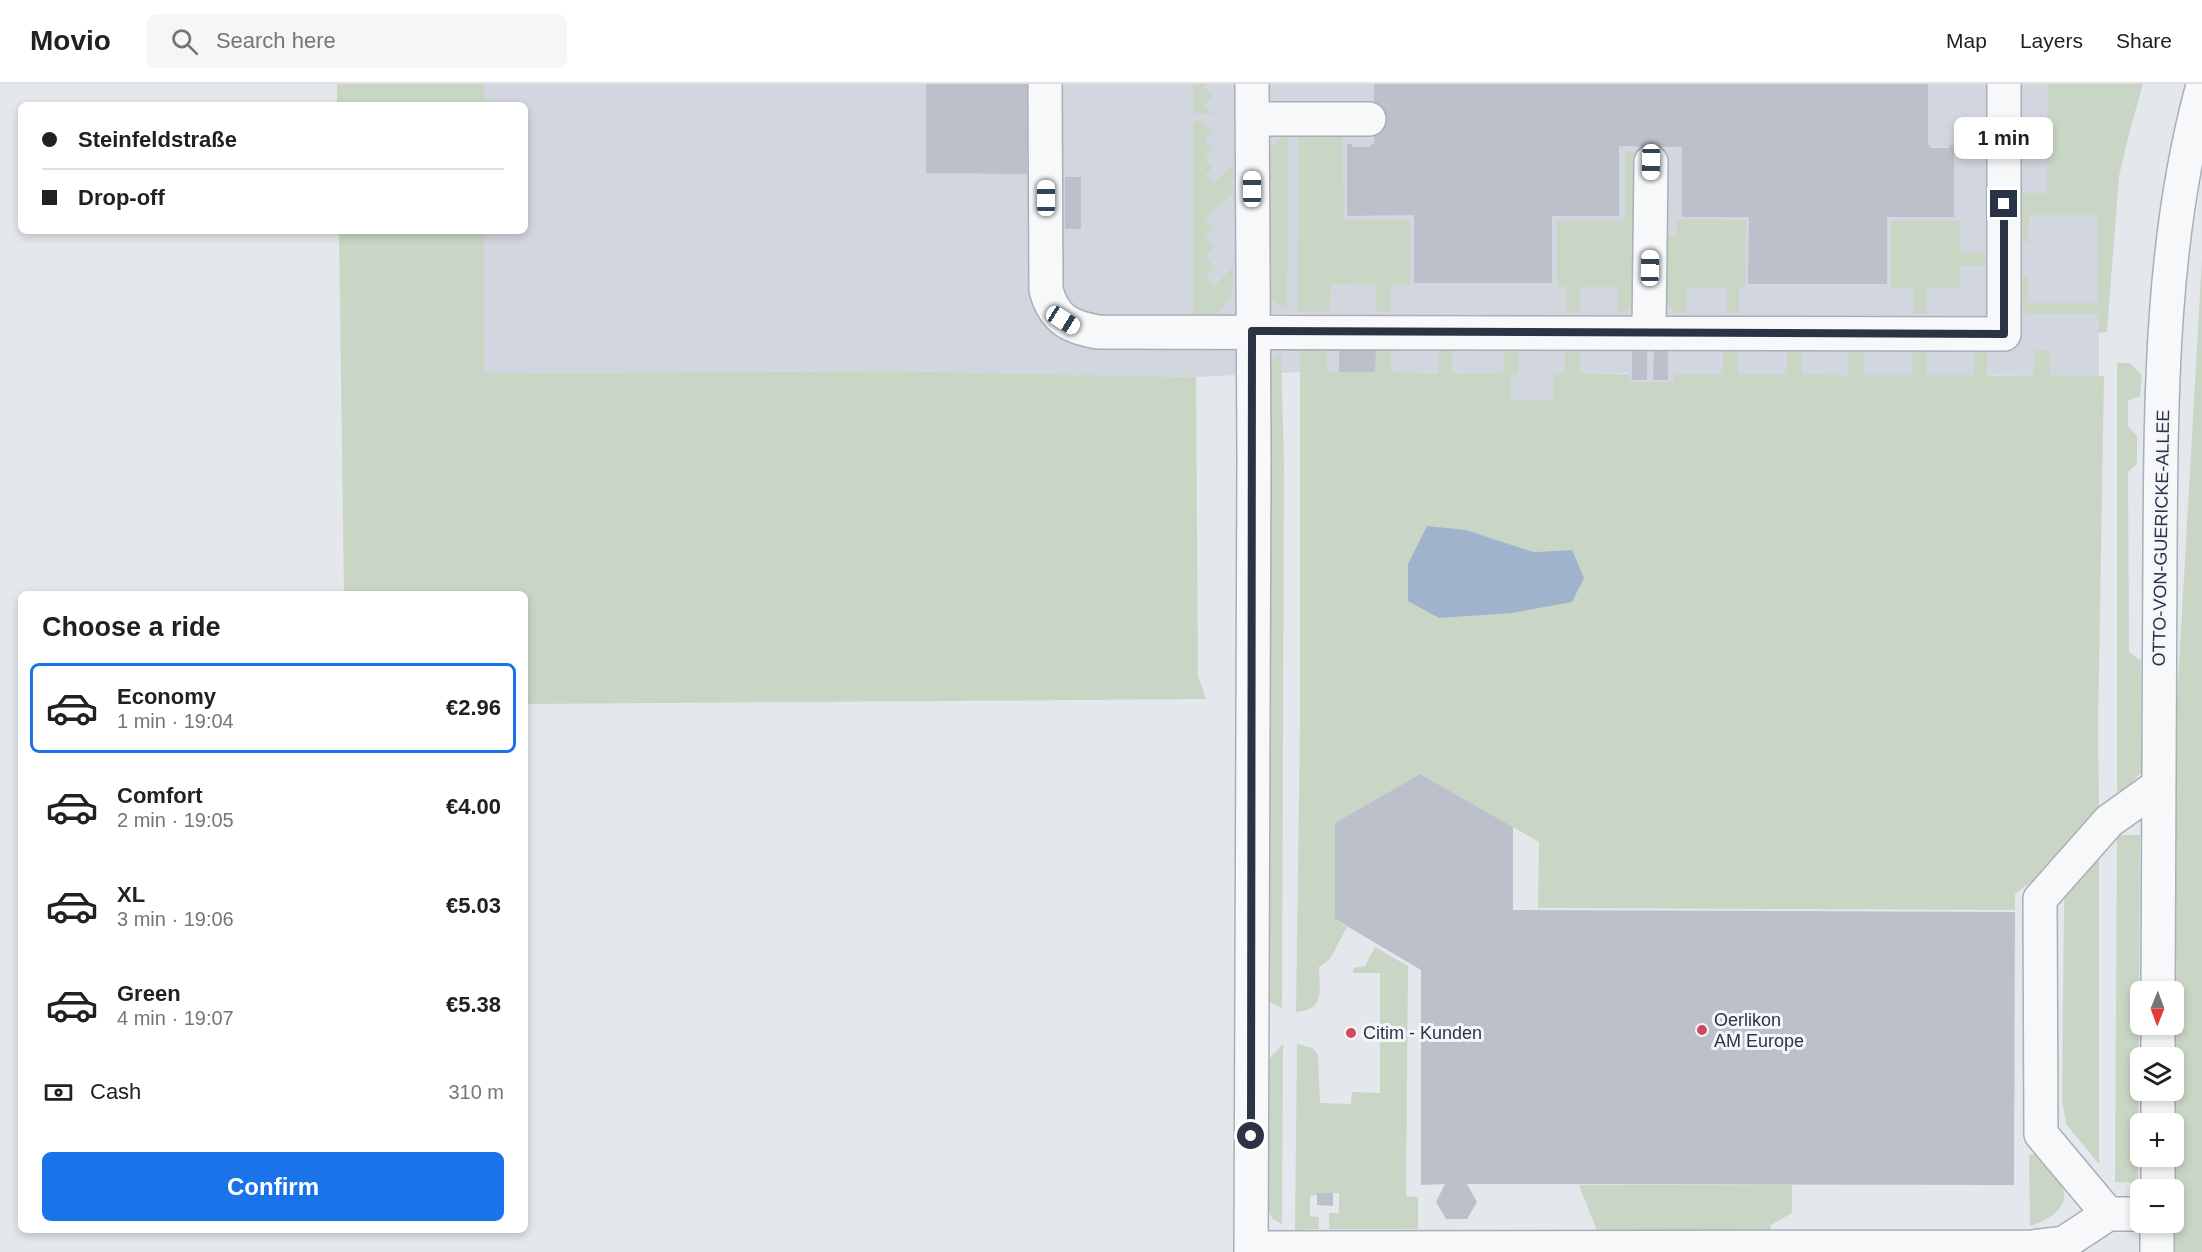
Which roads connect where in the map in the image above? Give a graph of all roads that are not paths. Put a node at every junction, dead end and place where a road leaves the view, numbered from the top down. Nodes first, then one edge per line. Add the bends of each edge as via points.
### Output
1 (1045, 84) edge
2 (1252, 84) edge
3 (2004, 84) edge
4 (2202, 89) edge
5 (1252, 118) junction
6 (1369, 119) dead end
7 (1651, 162) dead end
8 (1252, 331) junction
9 (1649, 332) junction
10 (2158, 786) junction
11 (2158, 981) edge
12 (2108, 1214) junction
13 (2130, 1214) edge
14 (2157, 1233) edge
15 (1251, 1250) edge
16 (2157, 1252) edge

1 - 8 street via 1046,290 1050,306 1077,328 1098,332
2 - 5 street
3 - 9 street via 2004,334
4 - 10 street, OTTO-VON-GUERICKE-ALLEE via 2180,191 2163,345
5 - 6 street
5 - 8 street
7 - 9 street
8 - 9 street
8 - 15 street
10 - 11 street, OTTO-VON-GUERICKE-ALLEE
10 - 12 street via 2109,821 2040,899 2041,1134
12 - 13 street
12 - 15 street via 2064,1243 2032,1247
14 - 16 street

